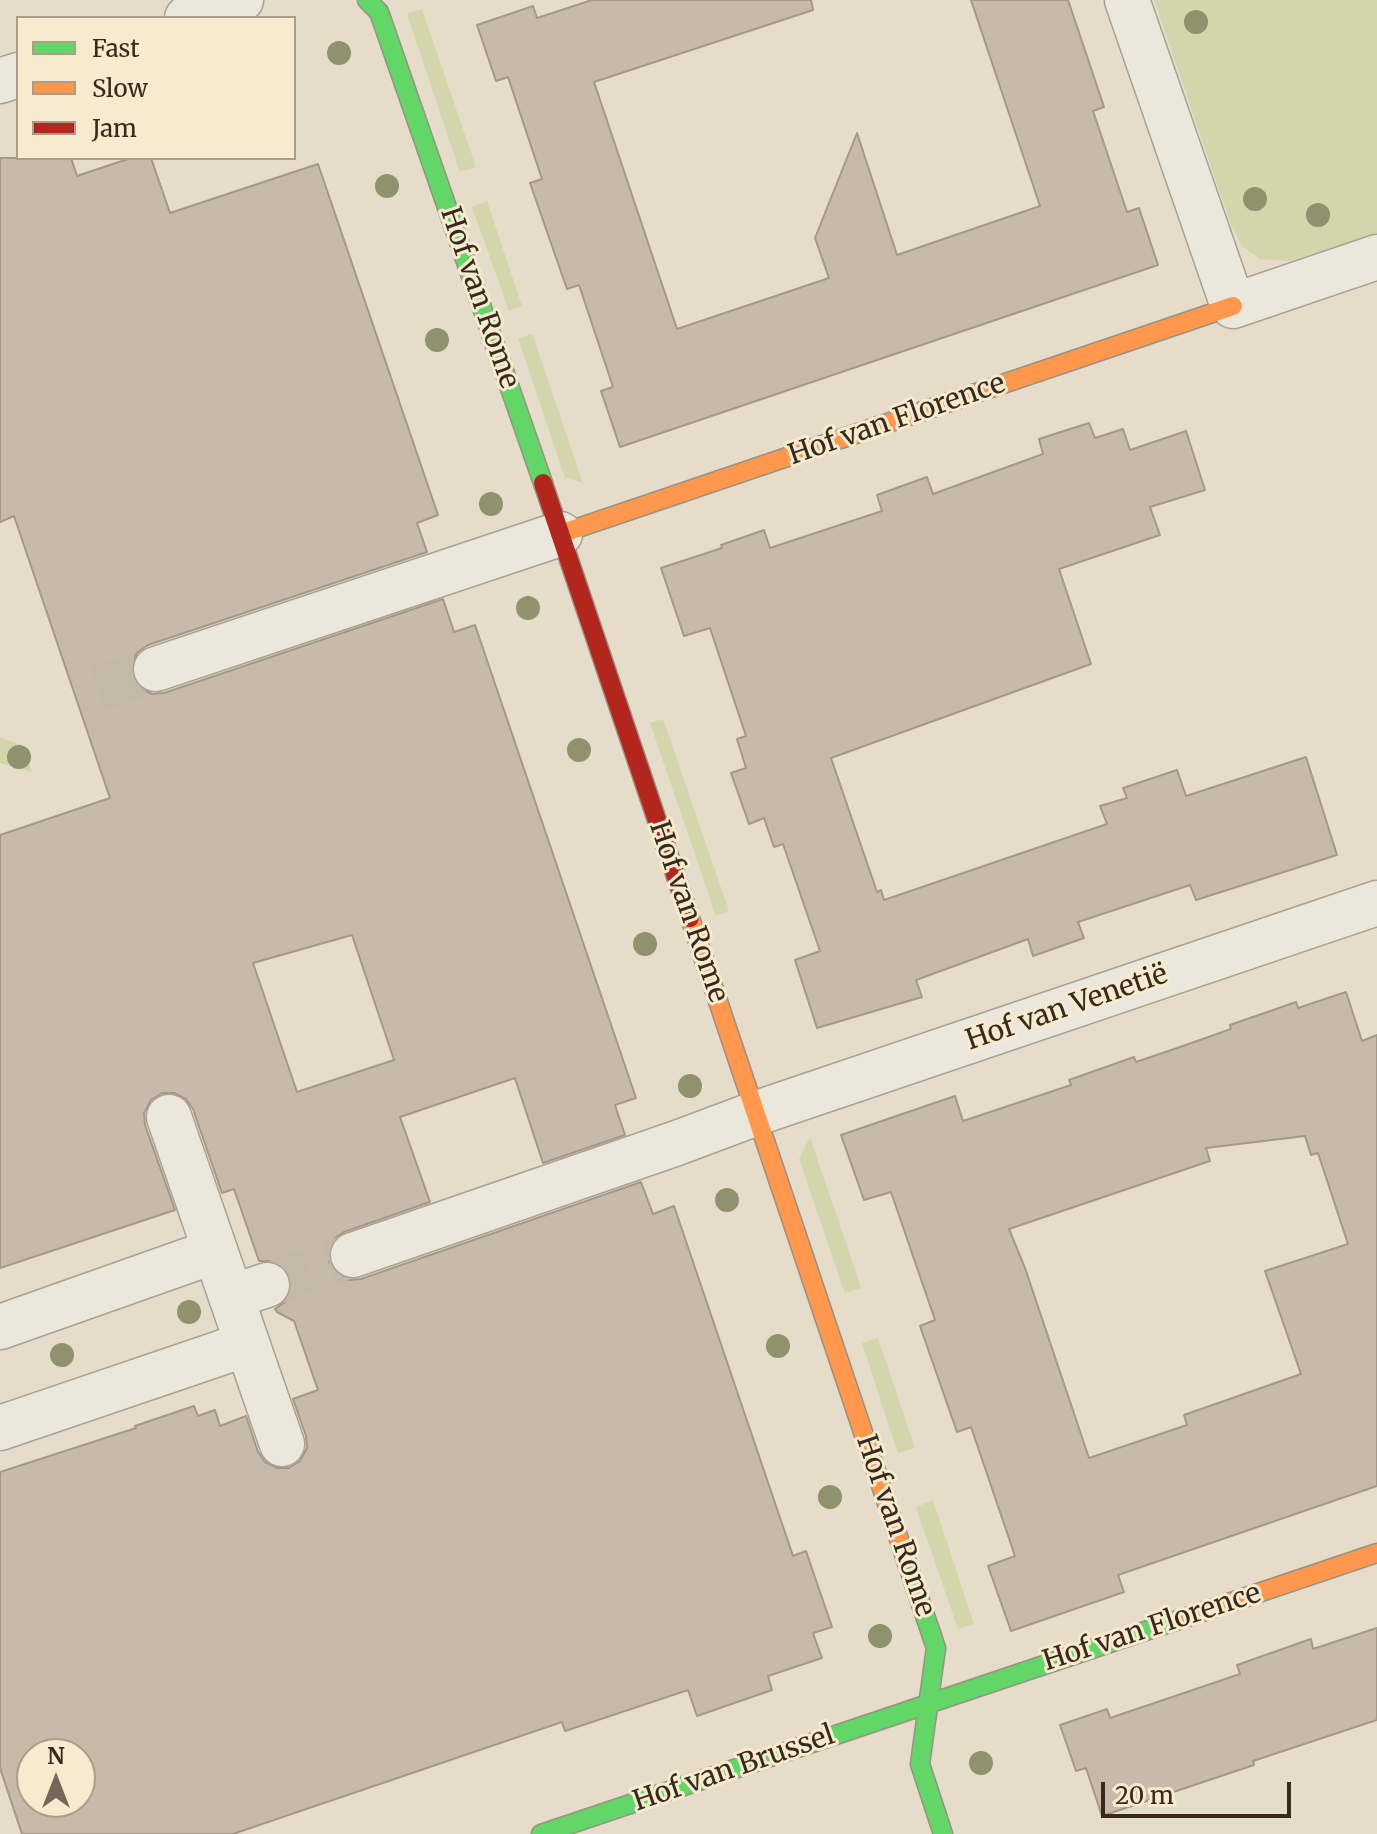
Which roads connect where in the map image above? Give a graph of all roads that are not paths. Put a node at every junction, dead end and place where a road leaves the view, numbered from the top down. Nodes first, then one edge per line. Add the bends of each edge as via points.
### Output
1 (241, 0) edge
2 (367, 0) edge
3 (1127, 0) edge
4 (193, 16) edge
5 (1377, 257) edge
6 (1233, 306) junction
7 (560, 534) junction
8 (156, 669) tunnel mouth
9 (1377, 903) edge
10 (757, 1113) junction
11 (169, 1117) dead end
12 (215, 1251) junction
13 (353, 1255) tunnel mouth
14 (0, 1327) edge
15 (247, 1344) junction
16 (0, 1428) edge
17 (282, 1444) dead end
18 (1377, 1553) edge
19 (928, 1704) junction
20 (541, 1834) edge
21 (943, 1834) edge

1 - 4 street
2 - 7 street, Hof van Rome via 379,12
3 - 6 street
5 - 6 street, Hof van Florence
6 - 7 street, Hof van Florence
7 - 8 street
7 - 10 street, Hof van Rome
9 - 10 street, Hof van Venetië
10 - 13 street, Hof van Venetië
10 - 19 street, Hof van Rome via 936,1648
11 - 12 street
12 - 14 street
12 - 15 street via 249,1291
15 - 16 street
15 - 17 street
18 - 19 street, Hof van Florence
19 - 20 street, Hof van Brussel
19 - 21 street, Hof van Rome via 920,1764

